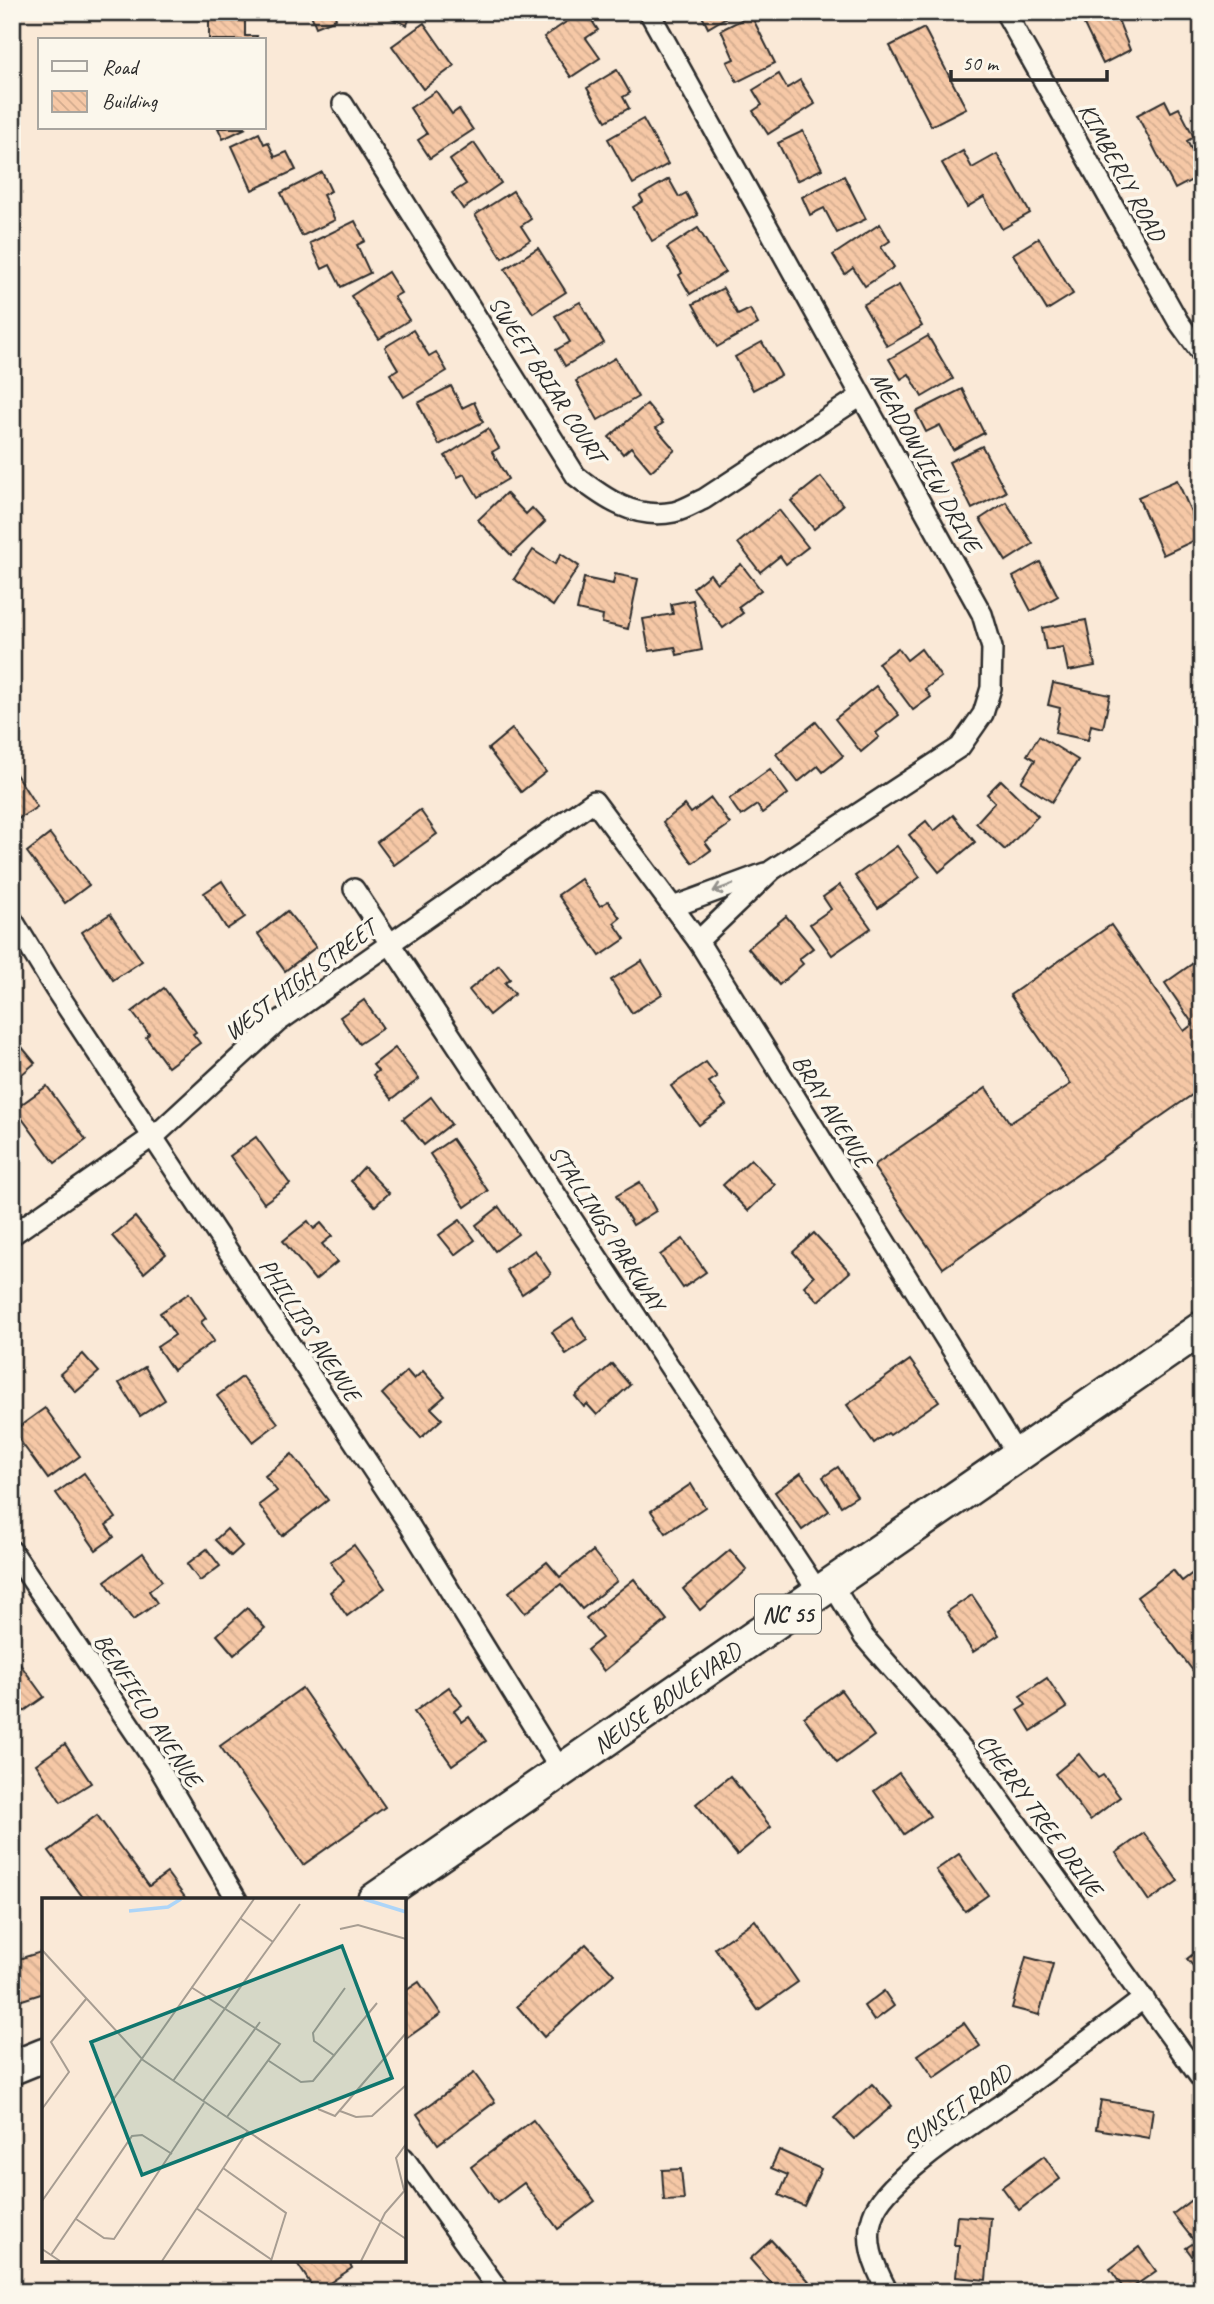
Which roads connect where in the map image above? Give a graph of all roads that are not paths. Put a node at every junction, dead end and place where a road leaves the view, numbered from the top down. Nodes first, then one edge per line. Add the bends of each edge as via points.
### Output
1 (649, 12) edge
2 (1005, 12) edge
3 (343, 104) dead end
4 (1202, 354) edge
5 (861, 396) junction
6 (594, 800) joint
7 (772, 870) junction
8 (354, 889) dead end
9 (673, 906) junction
10 (12, 919) edge
11 (698, 941) junction
12 (389, 943) junction
13 (153, 1137) junction
14 (12, 1235) edge
15 (1200, 1331) edge
16 (1017, 1454) junction
17 (12, 1551) edge
18 (826, 1588) junction
19 (561, 1771) junction
20 (236, 1898) edge
21 (377, 1898) edge
22 (1144, 1998) junction
23 (42, 2056) edge
24 (12, 2068) edge
25 (1202, 2080) edge
26 (406, 2161) edge
27 (500, 2292) edge
28 (888, 2292) edge

1 - 5 street, MEADOWVIEW DRIVE
2 - 4 street, KIMBERLY ROAD via 1178,321
3 - 5 street, SWEET BRIAR COURT via 576,476 607,500 646,515 676,512 704,499
5 - 7 street, MEADOWVIEW DRIVE via 982,614 992,648 991,688 982,714 960,747
6 - 9 street, BRAY AVENUE
6 - 12 street, WEST HIGH STREET
7 -> 9 street, MEADOWVIEW DRIVE
7 - 11 street, MEADOWVIEW DRIVE
8 - 12 street, STALLINGS PARKWAY
9 - 11 street, BRAY AVENUE
10 - 13 street, PHILLIPS AVENUE
11 - 16 street, BRAY AVENUE
12 - 13 street, WEST HIGH STREET via 278,1021
12 - 18 street, STALLINGS PARKWAY
13 - 14 street, WEST HIGH STREET
13 - 19 street, PHILLIPS AVENUE via 410,1526
15 - 16 main road, NEUSE BOULEVARD / NC 55
16 - 18 main road, NEUSE BOULEVARD / NC 55
17 - 20 street, BENFIELD AVENUE via 159,1768
18 - 19 main road, NEUSE BOULEVARD / NC 55
18 - 22 street, CHERRY TREE DRIVE via 966,1754
19 - 21 main road, NEUSE BOULEVARD / NC 55
22 - 25 street, CHERRY TREE DRIVE
22 - 28 street, SUNSET ROAD via 912,2169 883,2196 869,2240
23 - 24 main road
26 - 27 street

